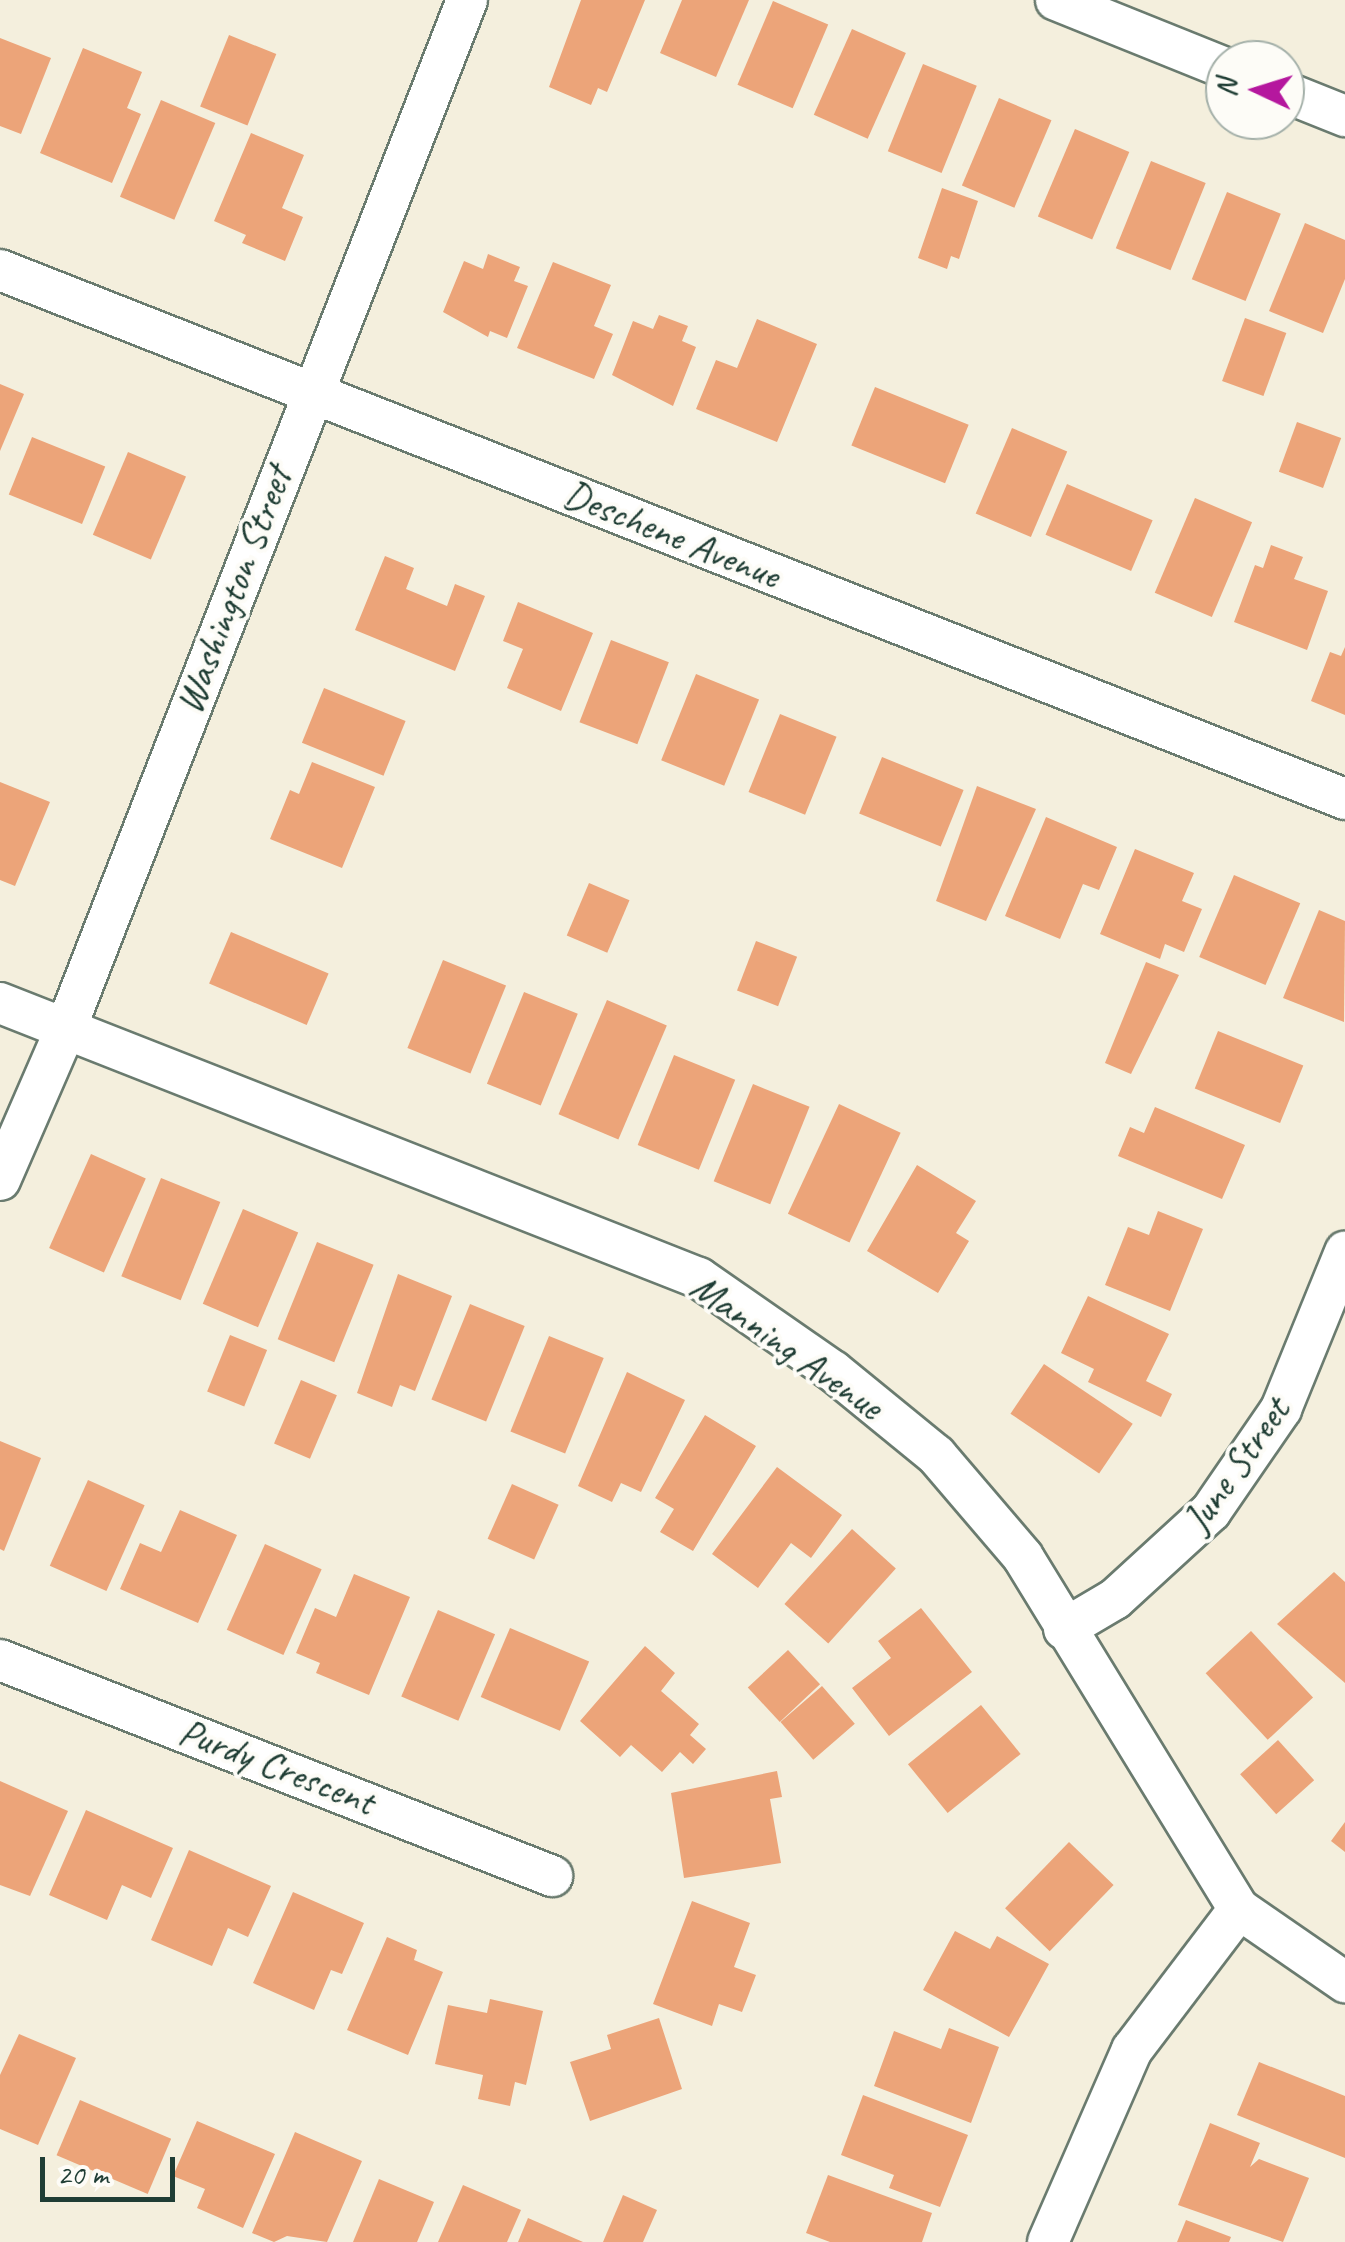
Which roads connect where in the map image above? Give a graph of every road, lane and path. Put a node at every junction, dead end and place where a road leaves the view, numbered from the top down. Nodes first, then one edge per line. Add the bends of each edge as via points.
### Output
1 (467, 0) edge
2 (1056, 0) edge
3 (1205, 60) edge
4 (1305, 100) edge
5 (1345, 116) edge
6 (0, 270) edge
7 (308, 395) junction
8 (1345, 799) edge
9 (0, 1004) edge
10 (66, 1028) junction
11 (0, 1180) edge
12 (1345, 1252) edge
13 (1064, 1629) junction
14 (0, 1660) edge
15 (552, 1876) dead end
16 (1239, 1909) junction
17 (1345, 1982) edge
18 (1048, 2242) edge

1 - 7 street, Washington Street
2 - 3 street
4 - 5 street
6 - 7 street, Deschene Avenue
7 - 8 street, Deschene Avenue
7 - 10 street, Washington Street
9 - 10 street, Manning Avenue
10 - 11 street, Washington Street
10 - 13 street, Manning Avenue via 699,1278 833,1371 936,1455 1022,1558
12 - 13 street, June Street via 1281,1408 1211,1512 1115,1599
13 - 16 street, Manning Avenue
14 - 15 street, Purdy Crescent
16 - 17 street, Manning Avenue
16 - 18 street via 1132,2050

